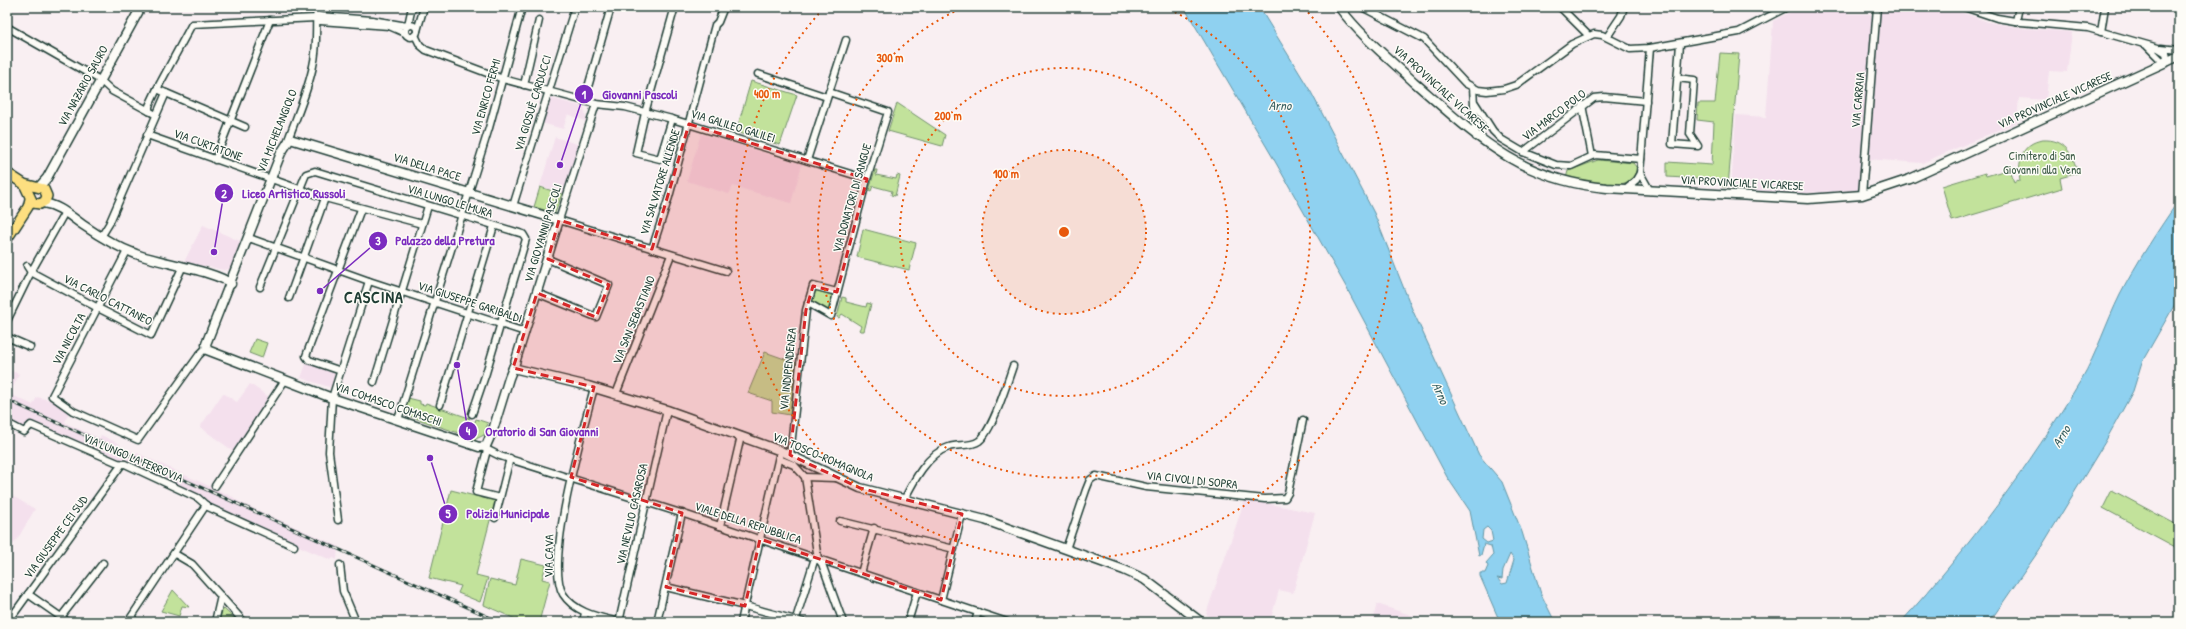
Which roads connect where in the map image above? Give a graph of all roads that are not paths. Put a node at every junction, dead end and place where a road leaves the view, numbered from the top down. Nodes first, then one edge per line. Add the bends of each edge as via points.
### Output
1 (141, 7) edge
2 (317, 7) edge
3 (412, 7) edge
4 (424, 7) edge
5 (522, 7) edge
6 (575, 7) edge
7 (611, 7) edge
8 (724, 7) edge
9 (1339, 7) edge
10 (1362, 7) edge
11 (1560, 7) edge
12 (1624, 7) edge
13 (1787, 7) edge
14 (1877, 7) edge
15 (1964, 7) edge
16 (2019, 7) edge
17 (2105, 7) edge
18 (674, 10) dead end
19 (316, 18) junction
20 (270, 20) junction
21 (539, 20) dead end
22 (2016, 21) junction
23 (408, 25) junction
24 (7, 27) edge
25 (2101, 32) junction
26 (405, 33) junction
27 (416, 33) junction
28 (1589, 36) junction
29 (1606, 37) junction
30 (846, 40) dead end
31 (1680, 44) junction
32 (2146, 45) junction
33 (1650, 48) junction
34 (2158, 48) junction
35 (2179, 50) edge
36 (2152, 52) junction
37 (2179, 56) edge
38 (2168, 62) junction
39 (2153, 68) junction
40 (758, 74) dead end
41 (1677, 78) junction
42 (503, 79) junction
43 (100, 80) junction
44 (524, 85) junction
45 (1473, 88) junction
46 (158, 89) junction
47 (548, 92) junction
48 (166, 93) junction
49 (828, 95) junction
50 (584, 101) junction
51 (1646, 101) junction
52 (1474, 103) junction
53 (596, 104) junction
54 (1582, 105) junction
55 (149, 111) junction
56 (645, 112) junction
57 (156, 116) junction
58 (672, 119) junction
59 (230, 121) junction
60 (689, 124) junction
61 (245, 127) dead end
62 (147, 135) junction
63 (1476, 137) junction
64 (288, 140) junction
65 (1523, 152) junction
66 (1592, 156) junction
67 (1641, 159) junction
68 (214, 160) junction
69 (807, 160) junction
70 (1640, 172) junction
71 (7, 173) edge
72 (271, 179) junction
73 (867, 179) junction
74 (24, 184) junction
75 (1625, 189) junction
76 (300, 190) junction
77 (1650, 190) junction
78 (470, 192) junction
79 (42, 195) junction
80 (1862, 195) junction
81 (325, 198) junction
82 (29, 200) junction
83 (428, 206) junction
84 (513, 206) junction
85 (361, 209) junction
86 (65, 212) junction
87 (461, 216) junction
88 (559, 220) junction
89 (422, 224) junction
90 (494, 226) junction
91 (101, 237) junction
92 (249, 238) junction
93 (7, 239) edge
94 (276, 249) junction
95 (652, 249) junction
96 (127, 251) junction
97 (671, 255) junction
98 (304, 258) junction
99 (548, 259) junction
100 (27, 266) dead end
101 (182, 268) junction
102 (237, 268) junction
103 (339, 269) junction
104 (726, 271) dead end
105 (31, 272) junction
106 (219, 276) junction
107 (369, 281) junction
108 (231, 284) junction
109 (260, 286) dead end
110 (401, 292) junction
111 (838, 292) junction
112 (537, 293) junction
113 (289, 298) dead end
114 (434, 302) junction
115 (808, 303) junction
116 (98, 308) junction
117 (468, 314) junction
118 (7, 321) edge
119 (500, 324) junction
120 (525, 332) junction
121 (7, 337) edge
122 (30, 347) dead end
123 (206, 348) junction
124 (1013, 366) dead end
125 (514, 368) junction
126 (341, 371) junction
127 (285, 380) junction
128 (374, 382) dead end
129 (594, 388) junction
130 (616, 394) junction
131 (332, 398) junction
132 (440, 405) dead end
133 (667, 410) junction
134 (472, 414) dead end
135 (398, 420) junction
136 (1303, 420) dead end
137 (7, 423) edge
138 (741, 436) junction
139 (484, 449) junction
140 (780, 455) junction
141 (790, 456) junction
142 (510, 458) junction
143 (122, 464) junction
144 (805, 476) junction
145 (571, 477) junction
146 (837, 478) junction
147 (215, 486) dead end
148 (500, 498) junction
149 (904, 500) junction
150 (646, 502) junction
151 (206, 505) junction
152 (682, 513) junction
153 (962, 514) junction
154 (495, 518) dead end
155 (338, 520) dead end
156 (840, 520) dead end
157 (720, 526) junction
158 (874, 528) junction
159 (760, 539) junction
160 (294, 546) dead end
161 (954, 549) junction
162 (1066, 549) junction
163 (175, 554) junction
164 (818, 559) junction
165 (103, 563) dead end
166 (340, 565) dead end
167 (861, 573) junction
168 (666, 587) junction
169 (918, 592) junction
170 (28, 594) junction
171 (221, 596) junction
172 (941, 600) junction
173 (745, 606) junction
174 (978, 612) junction
175 (586, 613) junction
176 (61, 617) junction
177 (795, 621) edge
178 (8, 622) edge
179 (68, 622) edge
180 (128, 622) edge
181 (215, 622) edge
182 (244, 622) edge
183 (356, 622) edge
184 (583, 622) edge
185 (619, 622) edge
186 (657, 622) edge
187 (741, 622) edge
188 (803, 622) edge
189 (843, 622) edge
190 (908, 622) edge
191 (975, 622) edge
192 (1007, 622) edge
193 (1201, 622) edge

1 - 43 main road, VIA NAZARIO SAURO
2 - 19 street, VIA MICHELANGIOLO
3 - 23 street
4 - 27 street
5 - 42 street, VIA ENRICO FERMI
6 - 47 street, VIA GIOSUÈ CARDUCCI
7 - 50 street
8 - 60 street, VIA SALVATORE ALLENDE via 715,25
9 - 63 main road, VIA PROVINCIALE VICARESE via 1367,39
10 - 45 street via 1430,44
11 - 28 street
12 - 29 street via 1621,16
13 - 31 street via 1739,32
14 - 80 street, VIA CARRAIA
15 - 22 street
16 - 22 street
17 - 25 street
18 - 56 street
19 - 20 street
19 - 23 street, VIA GALILEO GALILEI via 320,16
19 - 26 street via 320,21 389,26
19 - 64 street, VIA MICHELANGIOLO via 314,65
20 - 46 street via 192,24
20 - 59 street
21 - 44 street
22 - 25 street via 2081,27
23 - 26 street
23 - 27 street, VIA GALILEO GALILEI via 414,25
24 - 43 street
25 - 32 street
26 - 27 street via 410,37
27 - 42 street, VIA GALILEO GALILEI via 420,45 426,50
28 - 29 street via 1598,34
28 - 45 street via 1572,44 1516,85 1497,90
29 - 33 street via 1630,48
30 - 49 street
31 - 33 street
31 - 41 street
32 - 34 street
32 - 36 street
33 - 51 street
34 - 35 street
34 - 38 street via 2166,53
36 - 38 street via 2161,60
36 - 39 street
37 - 38 main road, VIA PROVINCIALE VICARESE
38 - 39 main road, VIA PROVINCIALE VICARESE
39 - 80 main road, VIA PROVINCIALE VICARESE via 1910,179
40 - 49 street
41 - 41 street via 1694,80 1690,134 1698,146 1672,144
42 - 44 street, VIA GALILEO GALILEI
42 - 78 street, VIA ENRICO FERMI
43 - 55 street via 112,91
43 - 79 main road, VIA NAZARIO SAURO via 47,178
44 - 47 street, VIA GALILEO GALILEI
45 - 52 street
46 - 48 street
46 - 55 street via 148,106
47 - 50 street, VIA GALILEO GALILEI
47 - 84 street, VIA GIOSUÈ CARDUCCI
48 - 57 street
48 - 59 street
49 - 69 street
49 - 73 street, VIA DONATORI DI SANGUE via 887,112
50 - 53 street, VIA GALILEO GALILEI
51 - 54 street, VIA MARCO POLO via 1598,97
51 - 67 street
52 - 63 street
52 - 65 street via 1501,139
53 - 56 street, VIA GALILEO GALILEI via 622,106
53 - 88 street, VIA GIOVANNI PASCOLI
54 - 65 street, VIA MARCO POLO
54 - 66 street
55 - 57 street
56 - 58 street, VIA GALILEO GALILEI
56 - 58 street via 636,153 660,159
57 - 62 street
58 - 60 street, VIA GALILEO GALILEI
59 - 61 street
59 - 68 street
60 - 69 street, VIA GALILEO GALILEI
60 - 95 street, VIA SALVATORE ALLENDE
62 - 68 street, VIA CURTATONE
62 - 91 street
63 - 75 main road, VIA PROVINCIALE VICARESE via 1508,158 1545,174 1578,184
64 - 72 main road, VIA MICHELANGIOLO
64 - 78 main road, VIA DELLA PACE via 296,140
65 - 66 street via 1552,164 1567,167
66 - 67 street
67 - 70 street
68 - 72 street, VIA CURTATONE
69 - 73 street, VIA GALILEO GALILEI
70 - 75 street via 1636,180
70 - 77 street
71 - 74 main road
72 - 76 street, VIA CURTATONE
72 - 92 main road, VIA MICHELANGIOLO
73 - 111 street, VIA DONATORI DI SANGUE
74 - 79 main road
74 - 82 main road
75 - 77 main road, VIA PROVINCIALE VICARESE
76 - 81 street, VIA CURTATONE
76 - 83 street, VIA LUNGO LE MURA via 306,174 315,171
76 - 94 street, VIA LUNGO LE MURA
77 - 80 main road, VIA PROVINCIALE VICARESE via 1808,199
78 - 84 main road, VIA DELLA PACE
78 - 87 street, VIA ENRICO FERMI
79 - 82 main road
79 - 82 main road via 32,189
79 - 86 main road
81 - 85 street, VIA CURTATONE
81 - 98 street
82 - 93 main road
83 - 87 street, VIA LUNGO LE MURA
83 - 89 street
84 - 88 main road, VIA DELLA PACE
85 - 89 street, VIA CURTATONE
85 - 103 street
86 - 91 main road
86 - 105 street
87 - 90 street, VIA LUNGO LE MURA
87 - 114 street, VIA ENRICO FERMI
88 - 95 street
88 - 99 main road, VIA GIOVANNI PASCOLI
89 - 110 street
90 - 117 street
90 - 119 street, VIA LUNGO LE MURA via 523,234 526,240
91 - 96 main road
92 - 94 street, VIA GIUSEPPE GARIBALDI
92 - 102 main road, VIA MICHELANGIOLO
94 - 98 street, VIA GIUSEPPE GARIBALDI
94 - 109 street, VIA LUNGO LE MURA
95 - 97 street
96 - 101 main road
96 - 116 street, VIA NICOLTA
97 - 104 street
97 - 130 street, VIA SAN SEBASTIANO
98 - 103 street, VIA GIUSEPPE GARIBALDI
98 - 113 street
99 - 112 main road, VIA GIOVANNI PASCOLI
99 - 112 street via 609,285 596,317
100 - 105 street, VIA CARLO CATTANEO
101 - 106 main road
101 - 116 street, VIA CARLO CATTANEO via 151,335
102 - 106 main road
102 - 108 main road, VIA MICHELANGIOLO
103 - 107 street, VIA GIUSEPPE GARIBALDI
103 - 126 street via 306,357
105 - 116 street, VIA CARLO CATTANEO
105 - 118 street
106 - 108 main road
107 - 110 street, VIA GIUSEPPE GARIBALDI
107 - 126 street
108 - 123 main road, VIA MICHELANGIOLO
110 - 114 street, VIA GIUSEPPE GARIBALDI
110 - 128 street
111 - 115 street, VIA INDIPENDENZA via 813,286
111 - 115 street, VIA DONATORI DI SANGUE via 831,316
112 - 120 main road, VIA GIOVANNI PASCOLI
114 - 117 street, VIA GIUSEPPE GARIBALDI
114 - 135 street, VIA ENRICO FERMI
115 - 141 street, VIA INDIPENDENZA
116 - 123 street, VIA NICOLTA via 52,396 73,411 138,440
117 - 119 street, VIA GIUSEPPE GARIBALDI
117 - 132 street
119 - 120 street, VIA GIUSEPPE GARIBALDI
119 - 134 street, VIA LUNGO LE MURA
120 - 125 main road, VIA GIOVANNI PASCOLI
121 - 122 street
123 - 127 main road, VIA COMASCO COMASCHI
124 - 149 street via 1002,397 980,439 976,443 949,447 938,452 917,477
125 - 129 main road, VIA TOSCO-ROMAGNOLA
125 - 139 main road via 489,442
126 - 131 street
127 - 131 main road, VIA COMASCO COMASCHI
127 - 147 street
129 - 130 main road, VIA TOSCO-ROMAGNOLA
129 - 145 street, VIA CAVA
130 - 133 main road, VIA TOSCO-ROMAGNOLA
131 - 135 main road, VIA COMASCO COMASCHI
131 - 155 street via 329,452
133 - 138 main road, VIA TOSCO-ROMAGNOLA
133 - 150 street, VIA NEVILIO CASAROSA
135 - 139 main road, VIA COMASCO COMASCHI
136 - 162 street, VIA CIVOLI DI SOPRA via 1285,498 1146,487 1096,476 1090,480
137 - 143 street, VIA LUNGO LA FERROVIA via 24,432 31,425
138 - 140 main road, VIA TOSCO-ROMAGNOLA
138 - 157 street
139 - 142 street, VIALE DELLA REPUBBLICA
139 - 148 street via 476,492
140 - 141 main road, VIA TOSCO-ROMAGNOLA
140 - 144 street
140 - 159 street
141 - 146 main road, VIA TOSCO-ROMAGNOLA
142 - 145 street, VIALE DELLA REPUBBLICA
142 - 148 street
143 - 151 street, VIA LUNGO LA FERROVIA via 198,498
143 - 170 street, VIA GIUSEPPE CEI SUD
144 - 146 street
144 - 164 street
145 - 150 street, VIALE DELLA REPUBBLICA
145 - 175 street, VIA CAVA via 560,534 559,584 566,597
146 - 149 main road, VIA TOSCO-ROMAGNOLA via 860,488
148 - 154 street
149 - 153 main road, VIA TOSCO-ROMAGNOLA
150 - 152 street, VIALE DELLA REPUBBLICA
150 - 185 street, VIA NEVILIO CASAROSA
151 - 160 street, VIA LUNGO LA FERROVIA
151 - 163 street
152 - 157 street, VIALE DELLA REPUBBLICA
152 - 168 street
153 - 161 street
153 - 162 main road, VIA TOSCO-ROMAGNOLA
156 - 158 street
157 - 159 street, VIALE DELLA REPUBBLICA
158 - 161 street
158 - 167 street
159 - 164 street, VIALE DELLA REPUBBLICA
159 - 173 street
161 - 172 street
162 - 193 main road, VIA TOSCO-ROMAGNOLA via 1139,576
163 - 171 street via 192,564
163 - 180 street
164 - 167 street, VIALE DELLA REPUBBLICA
164 - 177 street via 814,561
164 - 189 street
165 - 176 street
166 - 183 street via 343,591
167 - 169 street, VIALE DELLA REPUBBLICA
168 - 173 street
168 - 186 street
169 - 172 street, VIALE DELLA REPUBBLICA
169 - 190 street
170 - 176 street
170 - 178 street, VIA GIUSEPPE CEI SUD
171 - 181 street
171 - 182 street
172 - 174 street, VIALE DELLA REPUBBLICA
173 - 177 street
173 - 187 street
174 - 191 street
174 - 192 street, VIALE DELLA REPUBBLICA
175 - 184 street
175 - 185 street
176 - 179 street
177 - 188 street

